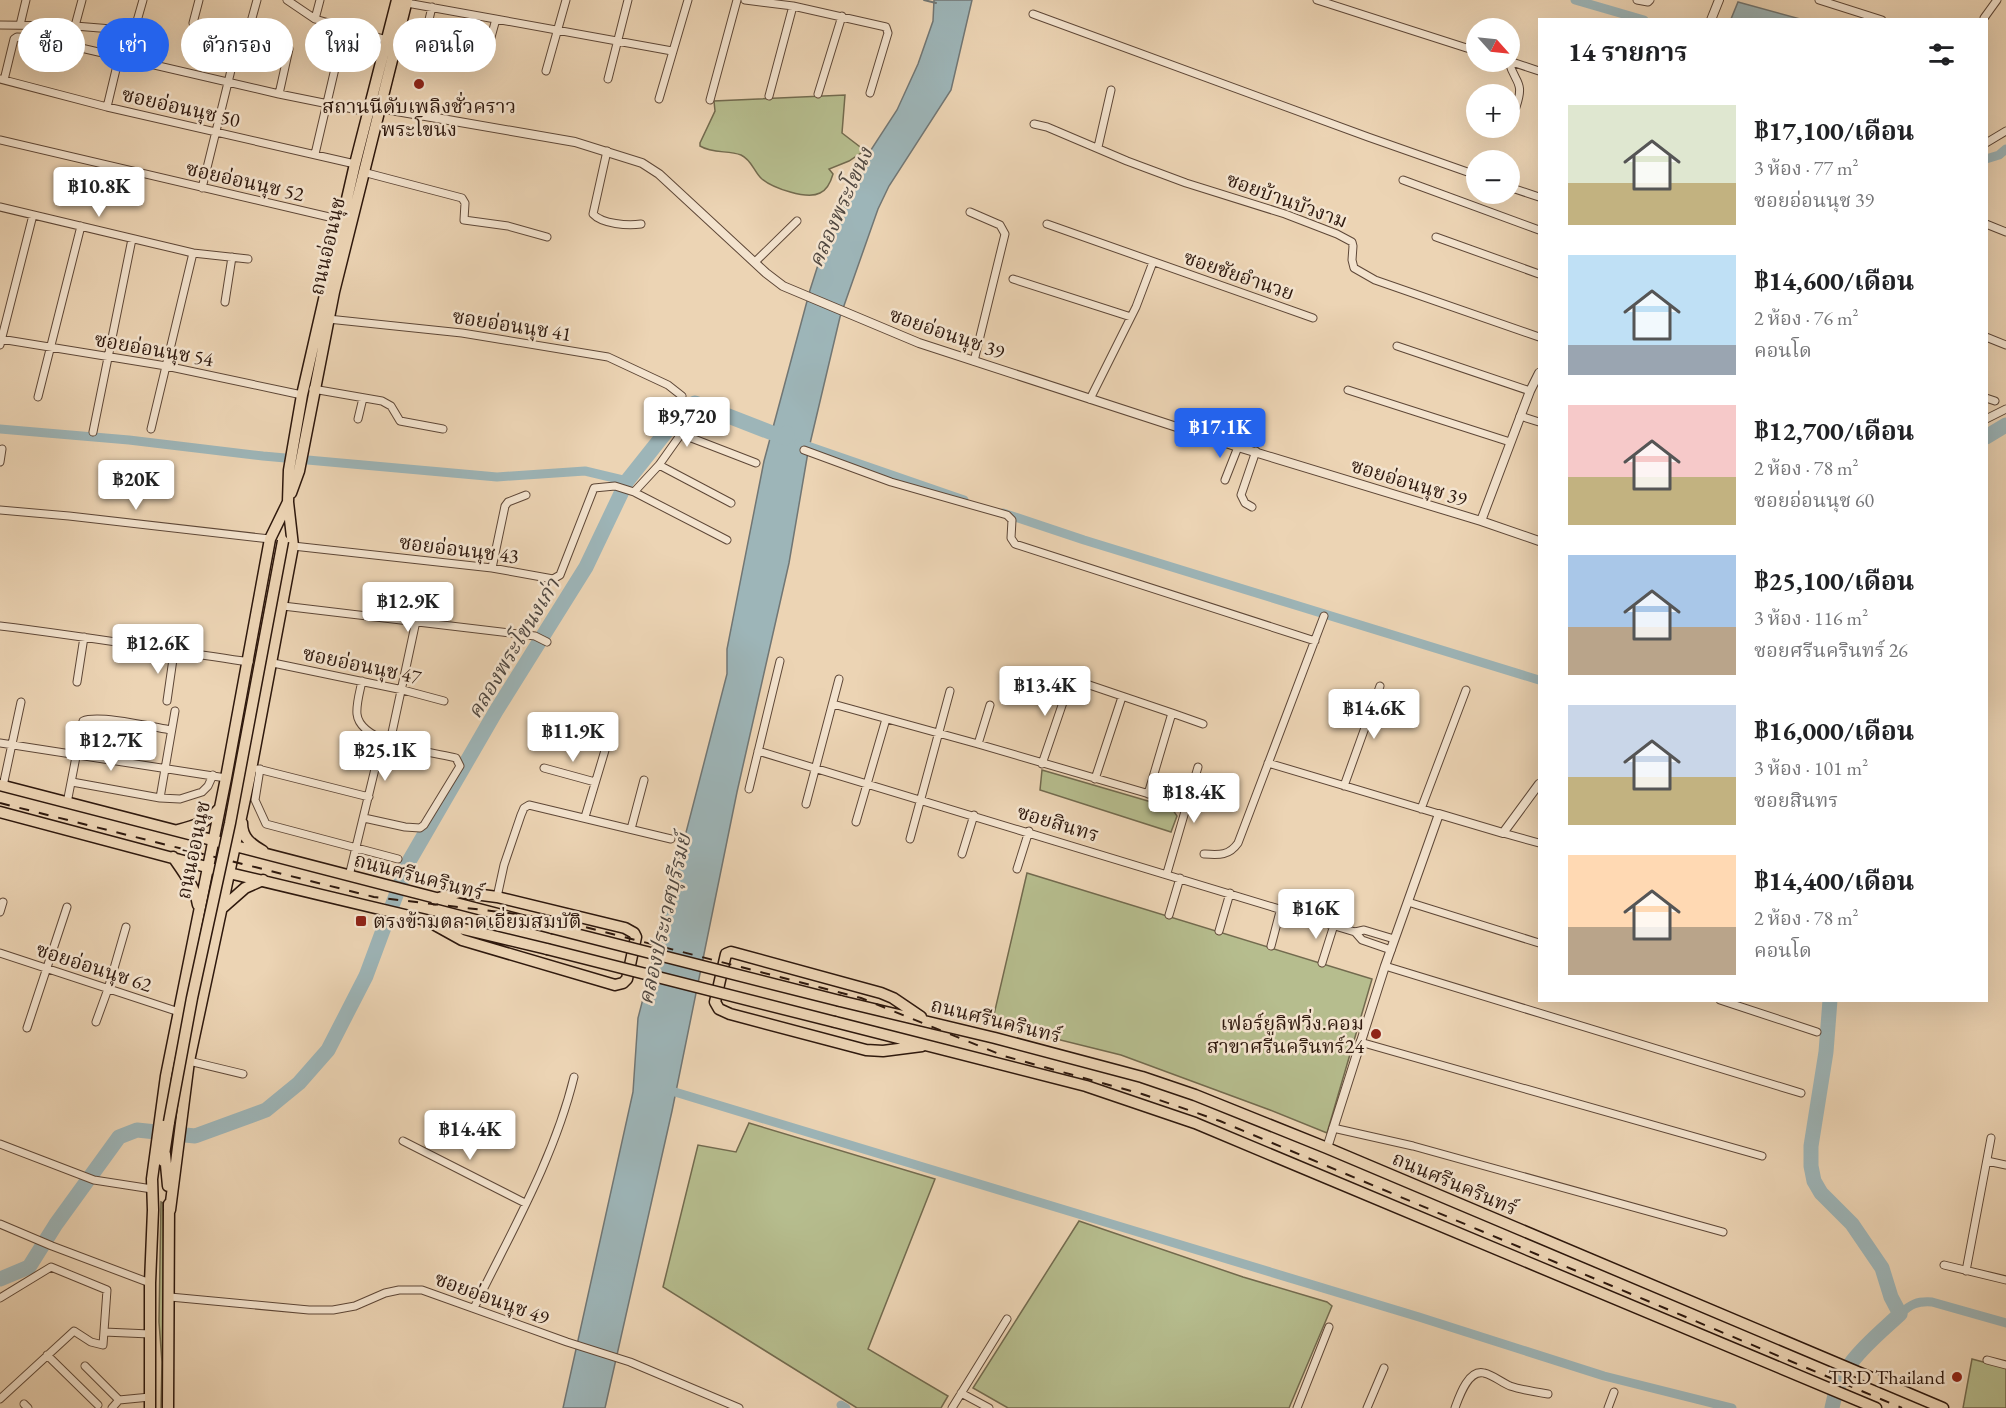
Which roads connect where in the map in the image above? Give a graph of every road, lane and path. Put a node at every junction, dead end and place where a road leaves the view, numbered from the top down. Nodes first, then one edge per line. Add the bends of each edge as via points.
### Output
1 (26, 0) edge
2 (82, 0) edge
3 (143, 0) edge
4 (199, 0) edge
5 (257, 0) edge
6 (287, 0) edge
7 (320, 0) edge
8 (566, 0) edge
9 (628, 0) edge
10 (688, 0) edge
11 (737, 0) edge
12 (745, 0) edge
13 (1317, 0) edge
14 (1636, 0) edge
15 (1650, 0) edge
16 (1719, 0) edge
17 (1820, 0) edge
18 (1997, 0) edge
19 (402, 1) edge
20 (793, 6) junction
21 (432, 7) junction
22 (1033, 14) dead end
23 (842, 16) junction
24 (22, 18) edge
25 (77, 18) edge
26 (194, 18) edge
27 (252, 18) edge
28 (315, 18) joint
29 (429, 18) edge
30 (491, 18) edge
31 (1712, 18) edge
32 (1876, 18) edge
33 (1984, 18) dead end
34 (496, 19) edge
35 (0, 25) edge
36 (18, 25) edge
37 (85, 27) edge
38 (559, 30) junction
39 (381, 39) edge
40 (617, 41) junction
41 (392, 42) junction
42 (1466, 48) edge
43 (672, 51) junction
44 (97, 52) edge
45 (1520, 65) edge
46 (169, 68) edge
47 (546, 71) dead end
48 (1538, 71) edge
49 (115, 72) edge
50 (230, 72) edge
51 (284, 72) edge
52 (334, 72) edge
53 (2, 79) edge
54 (608, 79) dead end
55 (228, 82) junction
56 (1111, 90) dead end
57 (870, 93) dead end
58 (279, 94) junction
59 (818, 94) dead end
60 (770, 96) dead end
61 (659, 99) dead end
62 (710, 100) dead end
63 (327, 103) junction
64 (107, 107) junction
65 (374, 110) junction
66 (1034, 124) dead end
67 (2006, 131) edge
68 (216, 133) junction
69 (0, 140) edge
70 (1988, 141) edge
71 (1098, 147) junction
72 (607, 151) junction
73 (315, 154) junction
74 (359, 168) junction
75 (1466, 171) edge
76 (1403, 180) dead end
77 (202, 189) junction
78 (1520, 190) edge
79 (1538, 197) edge
80 (0, 207) edge
81 (970, 212) dead end
82 (33, 215) junction
83 (797, 220) dead end
84 (346, 221) junction
85 (641, 224) dead end
86 (1047, 224) dead end
87 (1988, 225) edge
88 (81, 226) junction
89 (1538, 230) edge
90 (2006, 232) edge
91 (548, 237) dead end
92 (1436, 237) dead end
93 (132, 238) junction
94 (193, 253) junction
95 (232, 257) junction
96 (248, 259) dead end
97 (755, 262) junction
98 (1153, 262) junction
99 (1538, 274) edge
100 (1013, 279) dead end
101 (225, 302) dead end
102 (1131, 318) junction
103 (1313, 318) dead end
104 (328, 320) junction
105 (1538, 337) edge
106 (1988, 339) edge
107 (0, 341) edge
108 (2006, 345) edge
109 (1397, 346) dead end
110 (50, 347) junction
111 (109, 357) junction
112 (974, 361) junction
113 (166, 366) junction
114 (1538, 375) edge
115 (1348, 390) dead end
116 (1530, 391) junction
117 (309, 394) junction
118 (682, 396) dead end
119 (38, 397) dead end
120 (363, 398) junction
121 (1090, 399) junction
122 (1988, 399) edge
123 (1995, 401) dead end
124 (2006, 410) edge
125 (1520, 416) junction
126 (1988, 417) edge
127 (358, 419) dead end
128 (1538, 422) edge
129 (151, 429) dead end
130 (443, 429) dead end
131 (93, 432) dead end
132 (1510, 442) junction
133 (1238, 447) junction
134 (2, 449) dead end
135 (804, 450) dead end
136 (1256, 451) junction
137 (0, 462) edge
138 (756, 463) dead end
139 (658, 465) junction
140 (1225, 480) dead end
141 (634, 492) junction
142 (526, 495) dead end
143 (288, 502) junction
144 (731, 503) dead end
145 (1252, 507) dead end
146 (1, 509) edge
147 (1481, 521) junction
148 (270, 539) junction
149 (728, 540) dead end
150 (1538, 541) edge
151 (288, 543) junction
152 (492, 568) junction
153 (283, 606) junction
154 (1324, 616) dead end
155 (416, 621) junction
156 (0, 626) edge
157 (84, 637) junction
158 (541, 639) dead end
159 (1315, 640) junction
160 (174, 652) junction
161 (780, 661) dead end
162 (249, 662) junction
163 (273, 663) junction
164 (1048, 671) dead end
165 (839, 679) dead end
166 (1071, 679) junction
167 (362, 681) junction
168 (77, 682) dead end
169 (1380, 686) dead end
170 (403, 690) junction
171 (1466, 690) dead end
172 (950, 691) dead end
173 (1122, 696) junction
174 (167, 701) dead end
175 (444, 701) dead end
176 (21, 702) dead end
177 (833, 704) junction
178 (990, 705) dead end
179 (175, 711) dead end
180 (1172, 713) junction
181 (886, 719) junction
182 (1203, 724) dead end
183 (171, 730) junction
184 (937, 734) junction
185 (609, 737) dead end
186 (382, 740) junction
187 (390, 742) junction
188 (0, 743) edge
189 (978, 744) junction
190 (14, 745) junction
191 (758, 751) junction
192 (76, 754) junction
193 (1268, 763) junction
194 (1042, 764) junction
195 (816, 767) junction
196 (1198, 767) dead end
197 (166, 768) junction
198 (256, 768) junction
199 (544, 768) dead end
200 (213, 774) junction
201 (226, 778) junction
202 (1095, 779) junction
203 (249, 780) junction
204 (644, 780) dead end
205 (72, 782) junction
206 (594, 782) junction
207 (867, 782) junction
208 (2, 785) edge
209 (1538, 785) edge
210 (1344, 786) junction
211 (749, 789) dead end
212 (1148, 794) junction
213 (369, 797) junction
214 (160, 798) junction
215 (920, 798) junction
216 (67, 802) junction
217 (806, 804) dead end
218 (1187, 805) junction
219 (220, 808) junction
220 (1420, 809) junction
221 (0, 812) edge
222 (242, 814) junction
223 (1439, 814) junction
224 (974, 815) junction
225 (585, 817) junction
226 (364, 818) junction
227 (856, 822) dead end
228 (631, 829) junction
229 (175, 831) junction
230 (1029, 831) junction
231 (1503, 833) junction
232 (671, 839) dead end
233 (910, 839) dead end
234 (213, 842) junction
235 (1538, 843) edge
236 (234, 847) junction
237 (356, 848) junction
238 (962, 854) dead end
239 (1204, 854) dead end
240 (272, 856) junction
241 (173, 857) junction
242 (398, 859) dead end
243 (209, 867) junction
244 (1017, 869) dead end
245 (229, 873) junction
246 (1167, 873) junction
247 (349, 876) junction
248 (1180, 878) junction
249 (265, 880) junction
250 (1230, 893) junction
251 (497, 897) junction
252 (434, 899) junction
253 (3, 902) dead end
254 (1408, 902) junction
255 (67, 907) dead end
256 (1281, 908) junction
257 (199, 909) junction
258 (220, 910) junction
259 (0, 912) edge
260 (1169, 915) dead end
261 (428, 921) junction
262 (1334, 925) junction
263 (126, 927) dead end
264 (1219, 931) dead end
265 (1355, 932) junction
266 (1394, 939) junction
267 (193, 940) junction
268 (1538, 943) edge
269 (213, 944) junction
270 (1271, 946) dead end
271 (1390, 950) junction
272 (0, 953) edge
273 (1322, 963) dead end
274 (1384, 966) junction
275 (47, 969) junction
276 (108, 989) junction
277 (1726, 1002) edge
278 (179, 1012) junction
279 (96, 1022) dead end
280 (929, 1022) junction
281 (27, 1028) dead end
282 (1817, 1032) dead end
283 (1360, 1042) junction
284 (925, 1045) junction
285 (189, 1061) junction
286 (243, 1074) dead end
287 (574, 1077) dead end
288 (1801, 1094) dead end
289 (1334, 1128) junction
290 (1991, 1138) dead end
291 (403, 1141) dead end
292 (0, 1144) edge
293 (1327, 1148) junction
294 (165, 1154) junction
295 (1762, 1156) dead end
296 (1987, 1161) junction
297 (2006, 1165) edge
298 (152, 1189) junction
299 (525, 1203) junction
300 (153, 1210) junction
301 (170, 1210) junction
302 (0, 1224) edge
303 (1723, 1232) dead end
304 (1944, 1264) dead end
305 (1966, 1271) junction
306 (2006, 1280) edge
307 (150, 1283) junction
308 (170, 1297) junction
309 (0, 1298) edge
310 (474, 1308) junction
311 (1007, 1319) dead end
312 (1329, 1327) dead end
313 (104, 1332) junction
314 (150, 1334) junction
315 (47, 1355) junction
316 (1987, 1360) dead end
317 (2006, 1365) edge
318 (85, 1366) dead end
319 (1384, 1368) dead end
320 (1614, 1392) dead end
321 (961, 1393) junction
322 (1548, 1395) dead end
323 (0, 1399) edge
324 (119, 1400) junction
325 (150, 1402) edge
326 (98, 1405) dead end
327 (112, 1408) edge
328 (168, 1408) edge
329 (739, 1408) edge
330 (952, 1408) edge
331 (989, 1408) edge
332 (1297, 1408) edge
333 (1368, 1408) edge
334 (1455, 1408) edge
335 (1608, 1408) edge
336 (1876, 1408) edge
337 (1943, 1408) edge

1 - 24 street
2 - 25 street
3 - 37 street via 133,27 124,30
4 - 26 street
5 - 27 street
6 - 28 street
7 - 28 street
8 - 38 street
9 - 40 street
10 - 43 street
11 - 62 street
12 - 20 street
13 - 42 street
14 - 15 street
16 - 31 street
17 - 32 street
18 - 33 street
19 - 21 street
19 - 41 main road, ถนนอ่อนนุช
20 - 23 street
20 - 60 street
21 - 29 street
21 - 30 street
22 - 75 street
23 - 57 street via 888,30
23 - 59 street
34 - 38 street
35 - 36 street
38 - 40 street
38 - 47 street
39 - 41 street
40 - 43 street
40 - 54 street
41 - 65 main road, ถนนอ่อนนุช
43 - 61 street
44 - 53 street via 17,37
45 - 48 street
46 - 55 street
49 - 64 street
50 - 55 street
51 - 58 street
52 - 63 street
53 - 64 street, ซอยอ่อนนุช 50
55 - 58 street
55 - 68 street
56 - 71 street
58 - 63 street
63 - 65 street
63 - 73 street
64 - 68 street, ซอยอ่อนนุช 50
65 - 72 street, ซอยอ่อนนุช 39 via 575,142
65 - 74 main road, ถนนอ่อนนุช
66 - 71 street, ซอยบ้านบัวงาม
67 - 70 street
68 - 73 street, ซอยอ่อนนุช 50
68 - 77 street
69 - 77 street, ซอยอ่อนนุช 52
71 - 105 street, ซอยบ้านบัวงาม via 1186,183 1337,234 1352,242 1354,268 1360,273
72 - 85 street via 593,214 599,219 632,226
72 - 97 street, ซอยอ่อนนุช 39 via 642,163 659,174
73 - 74 street, ซอยอ่อนนุช 50
74 - 84 main road, ถนนอ่อนนุช
74 - 91 street, ซอยอ่อนนุช 50 via 462,198 464,220
76 - 89 street
77 - 84 street, ซอยอ่อนนุช 52
78 - 79 street
80 - 82 street
81 - 112 street via 1000,225 1005,234
82 - 88 street
82 - 107 street
83 - 97 street
84 - 104 main road, ถนนอ่อนนุช
84 - 117 main road, ถนนอ่อนนุช
86 - 98 street, ซอยชัยอำนวย
87 - 90 street
88 - 93 street
88 - 110 street
92 - 99 street
93 - 94 street
93 - 111 street
94 - 95 street
94 - 113 street
95 - 96 street
95 - 101 street
97 - 112 street, ซอยอ่อนนุช 39 via 783,286 901,336
98 - 102 street, ซอยชัยอำนวย
98 - 103 street, ซอยชัยอำนวย
100 - 102 street
102 - 121 street, ซอยชัยอำนวย
104 - 117 main road, ถนนอ่อนนุช
104 - 118 street, ซอยอ่อนนุช 41 via 462,333 608,357
106 - 108 street
107 - 110 street, ซอยอ่อนนุช 54
109 - 116 street
110 - 111 street, ซอยอ่อนนุช 54
110 - 119 street
111 - 113 street, ซอยอ่อนนุช 54
111 - 131 street
112 - 121 street, ซอยอ่อนนุช 39
113 - 117 street, ซอยอ่อนนุช 54
113 - 129 street
114 - 116 street
115 - 132 street
116 - 125 street
117 - 120 street, ซอยอ่อนนุช 54
117 - 143 main road, ถนนอ่อนนุช
120 - 127 street
120 - 130 street, ซอยอ่อนนุช 54 via 391,406 400,421
121 - 133 street, ซอยอ่อนนุช 39
122 - 123 street
124 - 126 street
125 - 128 street
125 - 132 street
132 - 147 street
133 - 136 street, ซอยอ่อนนุช 39
133 - 140 street
134 - 137 street
135 - 159 street via 891,482 1007,515 1012,520 1011,538 1015,544
136 - 145 street via 1241,495
136 - 147 street, ซอยอ่อนนุช 39
138 - 139 street via 681,434
139 - 141 street
139 - 144 street
141 - 149 street, ซอยอ่อนนุช 43
141 - 152 street, ซอยอ่อนนุช 43 via 615,486 594,488 557,579
142 - 152 street via 505,506
143 - 148 main road, ถนนอ่อนนุช
143 - 151 main road, ถนนอ่อนนุช
146 - 148 street
147 - 150 street, ซอยอ่อนนุช 39
148 - 162 main road, ถนนอ่อนนุช
151 - 152 street, ซอยอ่อนนุช 43
151 - 153 main road, ถนนอ่อนนุช
151 - 294 main road, ถนนอ่อนนุช, bridge via 182,1044
153 - 155 street
153 - 163 main road, ถนนอ่อนนุช
154 - 159 street
155 - 158 street
155 - 170 street
156 - 157 street
157 - 160 street
157 - 168 street
159 - 193 street
160 - 162 street
160 - 174 street
161 - 191 street
162 - 201 main road, ถนนอ่อนนุช
163 - 167 street, ซอยอ่อนนุช 47
163 - 198 main road, ถนนอ่อนนุช
164 - 166 street
165 - 177 street
166 - 173 street
166 - 194 street
167 - 170 street, ซอยอ่อนนุช 47
167 - 186 street via 357,714 362,728
169 - 210 street
170 - 175 street, ซอยอ่อนนุช 47
170 - 187 street
171 - 220 street
172 - 184 street
173 - 180 street
173 - 202 street
176 - 190 street
177 - 181 street
177 - 195 street
178 - 189 street
179 - 183 street
180 - 182 street
180 - 212 street
181 - 184 street
181 - 207 street
183 - 192 street via 88,719 82,724
183 - 197 street
184 - 189 street
184 - 215 street
185 - 206 street
186 - 187 street
186 - 213 street
187 - 226 street via 456,758 460,766 420,828
188 - 190 street
189 - 194 street
190 - 192 street
190 - 208 street
191 - 195 street, ซอยสินทร
191 - 211 street
192 - 197 street
192 - 205 street
193 - 210 street
193 - 239 street via 1238,843 1227,853
194 - 202 street
195 - 207 street, ซอยสินทร
195 - 217 street
196 - 218 street
197 - 200 street
197 - 214 street
198 - 203 main road, ถนนอ่อนนุช
198 - 213 street
198 - 237 street via 255,800 266,824
199 - 206 street
200 - 201 street
200 - 214 street via 208,786 194,795
201 - 203 main road via 234,786
201 - 219 main road, ถนนอ่อนนุช
202 - 212 street
203 - 222 main road, ถนนอ่อนนุช
204 - 228 street
205 - 214 street
205 - 216 street
206 - 225 street
207 - 215 street, ซอยสินทร
207 - 227 street
208 - 216 main road, ถนนศรีนครินทร์
209 - 231 street
210 - 220 street
212 - 218 street
213 - 226 street
215 - 224 street, ซอยสินทร
215 - 233 street
216 - 229 main road, ถนนศรีนครินทร์
218 - 246 street
219 - 229 main road via 198,825
219 - 234 main road, ถนนอ่อนนุช
220 - 223 street
221 - 241 main road, ถนนศรีนครินทร์
222 - 236 main road, ถนนอ่อนนุช
222 - 240 main road via 243,834
223 - 231 street
223 - 254 street
224 - 230 street, ซอยสินทร
224 - 238 street
225 - 228 street
225 - 251 street via 532,805 524,808
226 - 237 street
228 - 232 street
229 - 234 main road, ถนนศรีนครินทร์
230 - 244 street
230 - 246 street, ซอยสินทร
231 - 235 street
234 - 236 main road, ถนนศรีนครินทร์
234 - 243 main road, ถนนอ่อนนุช
236 - 240 main road, ถนนศรีนครินทร์
236 - 245 main road, ถนนอ่อนนุช
237 - 242 street
237 - 247 street
240 - 247 main road, ถนนศรีนครินทร์
241 - 243 main road, ถนนศรีนครินทร์
241 - 257 main road via 196,894
243 - 245 main road, ถนนศรีนครินทร์
243 - 257 main road, ถนนอ่อนนุช
245 - 249 main road, ถนนศรีนครินทร์
245 - 258 main road, ถนนอ่อนนุช
246 - 248 street, ซอยสินทร
247 - 252 main road, ถนนศรีนครินทร์
248 - 250 street, ซอยสินทร
248 - 260 street
249 - 258 main road via 245,888
249 - 261 main road, ถนนศรีนครินทร์
250 - 256 street, ซอยสินทร
250 - 264 street
251 - 252 main road via 456,893
251 - 261 main road via 630,930 636,937 627,979 615,985 462,940
252 - 280 main road, ถนนศรีนครินทร์, bridge
253 - 259 street
254 - 266 street
254 - 268 street
255 - 275 street
256 - 262 street, ซอยสินทร
256 - 270 street
257 - 267 main road, ถนนอ่อนนุช
258 - 269 main road, ถนนอ่อนนุช
261 - 284 main road, ถนนศรีนครินทร์, bridge
262 - 265 street, ซอยสินทร
262 - 273 street
263 - 276 street
265 - 266 street, ซอยสินทร via 1364,930
265 - 271 street via 1362,939
266 - 271 street
267 - 269 main road via 204,933
267 - 278 main road, ถนนอ่อนนุช
269 - 285 main road, ถนนอ่อนนุช
271 - 274 street
272 - 275 street, ซอยอ่อนนุช 62
274 - 283 street
274 - 288 street
275 - 276 street, ซอยอ่อนนุช 62
275 - 281 street
276 - 278 street, ซอยอ่อนนุช 62
276 - 279 street
277 - 282 street
278 - 298 main road, ถนนอ่อนนุช
280 - 284 main road via 881,993 731,952 726,954 715,1002 719,1010 730,1014 866,1050
280 - 293 main road, ถนนศรีนครินทร์ via 1142,1077
283 - 289 street
283 - 295 street
284 - 336 main road, ถนนศรีนครินทร์ via 1086,1086 1195,1123
285 - 286 street
285 - 301 main road, ถนนอ่อนนุช
287 - 299 street via 560,1125
289 - 293 street
289 - 303 street via 1413,1146
290 - 296 street
291 - 299 street
292 - 298 street via 94,1180
293 - 337 main road, ถนนศรีนครินทร์
294 - 300 main road, ถนนอ่อนนุช
294 - 301 main road, ถนนอ่อนนุช
296 - 297 street
296 - 305 street
298 - 300 main road, ถนนอ่อนนุช
299 - 310 street
300 - 307 main road, ถนนอ่อนนุช
301 - 308 main road, ถนนอ่อนนุช
302 - 307 street
304 - 305 street
305 - 306 street
307 - 314 main road, ถนนอ่อนนุช
308 - 310 street, ซอยอ่อนนุช 49 via 333,1310 411,1289 433,1292
308 - 328 main road, ถนนอ่อนนุช
309 - 313 street via 51,1267 107,1290
310 - 329 street, ซอยอ่อนนุช 49 via 622,1360
311 - 321 street
312 - 332 street
313 - 314 street
313 - 315 street via 103,1345 74,1331
314 - 325 main road, ถนนอ่อนนุช
315 - 323 street
315 - 326 street
316 - 317 street
318 - 324 street
319 - 333 street
320 - 335 street
321 - 330 street
321 - 331 street
322 - 334 street via 1478,1373 1461,1391
324 - 325 street
324 - 327 street

